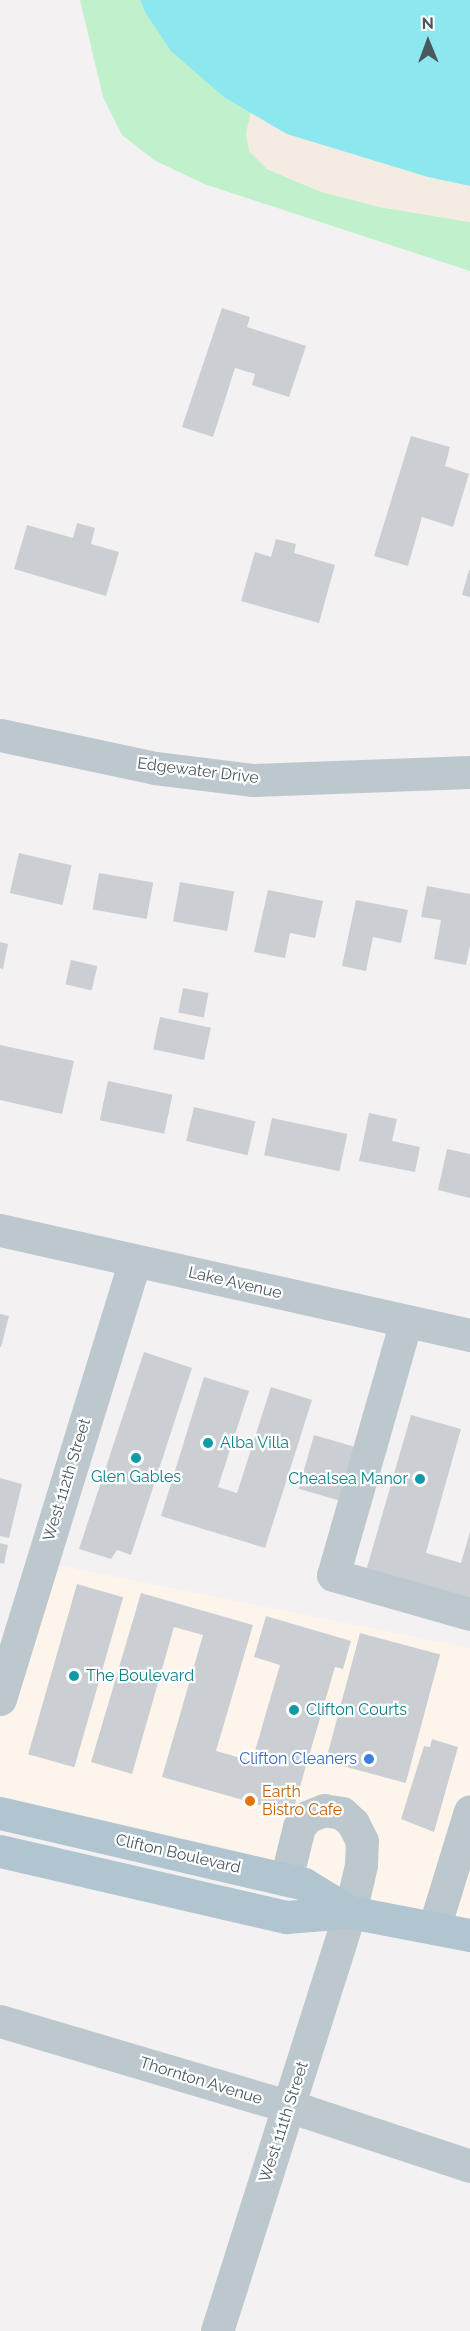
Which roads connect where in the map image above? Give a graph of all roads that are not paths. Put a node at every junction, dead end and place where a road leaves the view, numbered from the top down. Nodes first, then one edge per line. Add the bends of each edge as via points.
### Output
1 (0, 735) edge
2 (470, 771) edge
3 (0, 1230) edge
4 (135, 1261) junction
5 (406, 1321) junction
6 (470, 1335) edge
7 (470, 1614) edge
8 (0, 1699) edge
9 (470, 1811) edge
10 (0, 1813) edge
11 (0, 1851) edge
12 (286, 1880) junction
13 (350, 1912) junction
14 (434, 1928) junction
15 (470, 1935) edge
16 (0, 2021) edge
17 (289, 2108) junction
18 (470, 2166) edge
19 (217, 2331) edge

1 - 2 street, Edgewater Drive via 155,768 253,780
3 - 4 street, Lake Avenue
4 - 5 street, Lake Avenue
4 - 8 street, West 112th Street
5 - 6 street, Lake Avenue
5 - 7 street via 333,1575
9 - 14 street
10 - 12 main road, Clifton Boulevard
11 - 13 main road, Clifton Boulevard via 286,1917
12 - 13 main road, Clifton Boulevard via 304,1884
12 - 13 street, West 111th Street via 298,1827 307,1817 324,1810 342,1813 362,1840 361,1865
13 - 14 main road, Clifton Boulevard
13 - 17 street, West 111th Street
14 - 15 main road, Clifton Boulevard
16 - 17 street, Thornton Avenue
17 - 18 street, Thornton Avenue
17 - 19 street, West 111th Street

